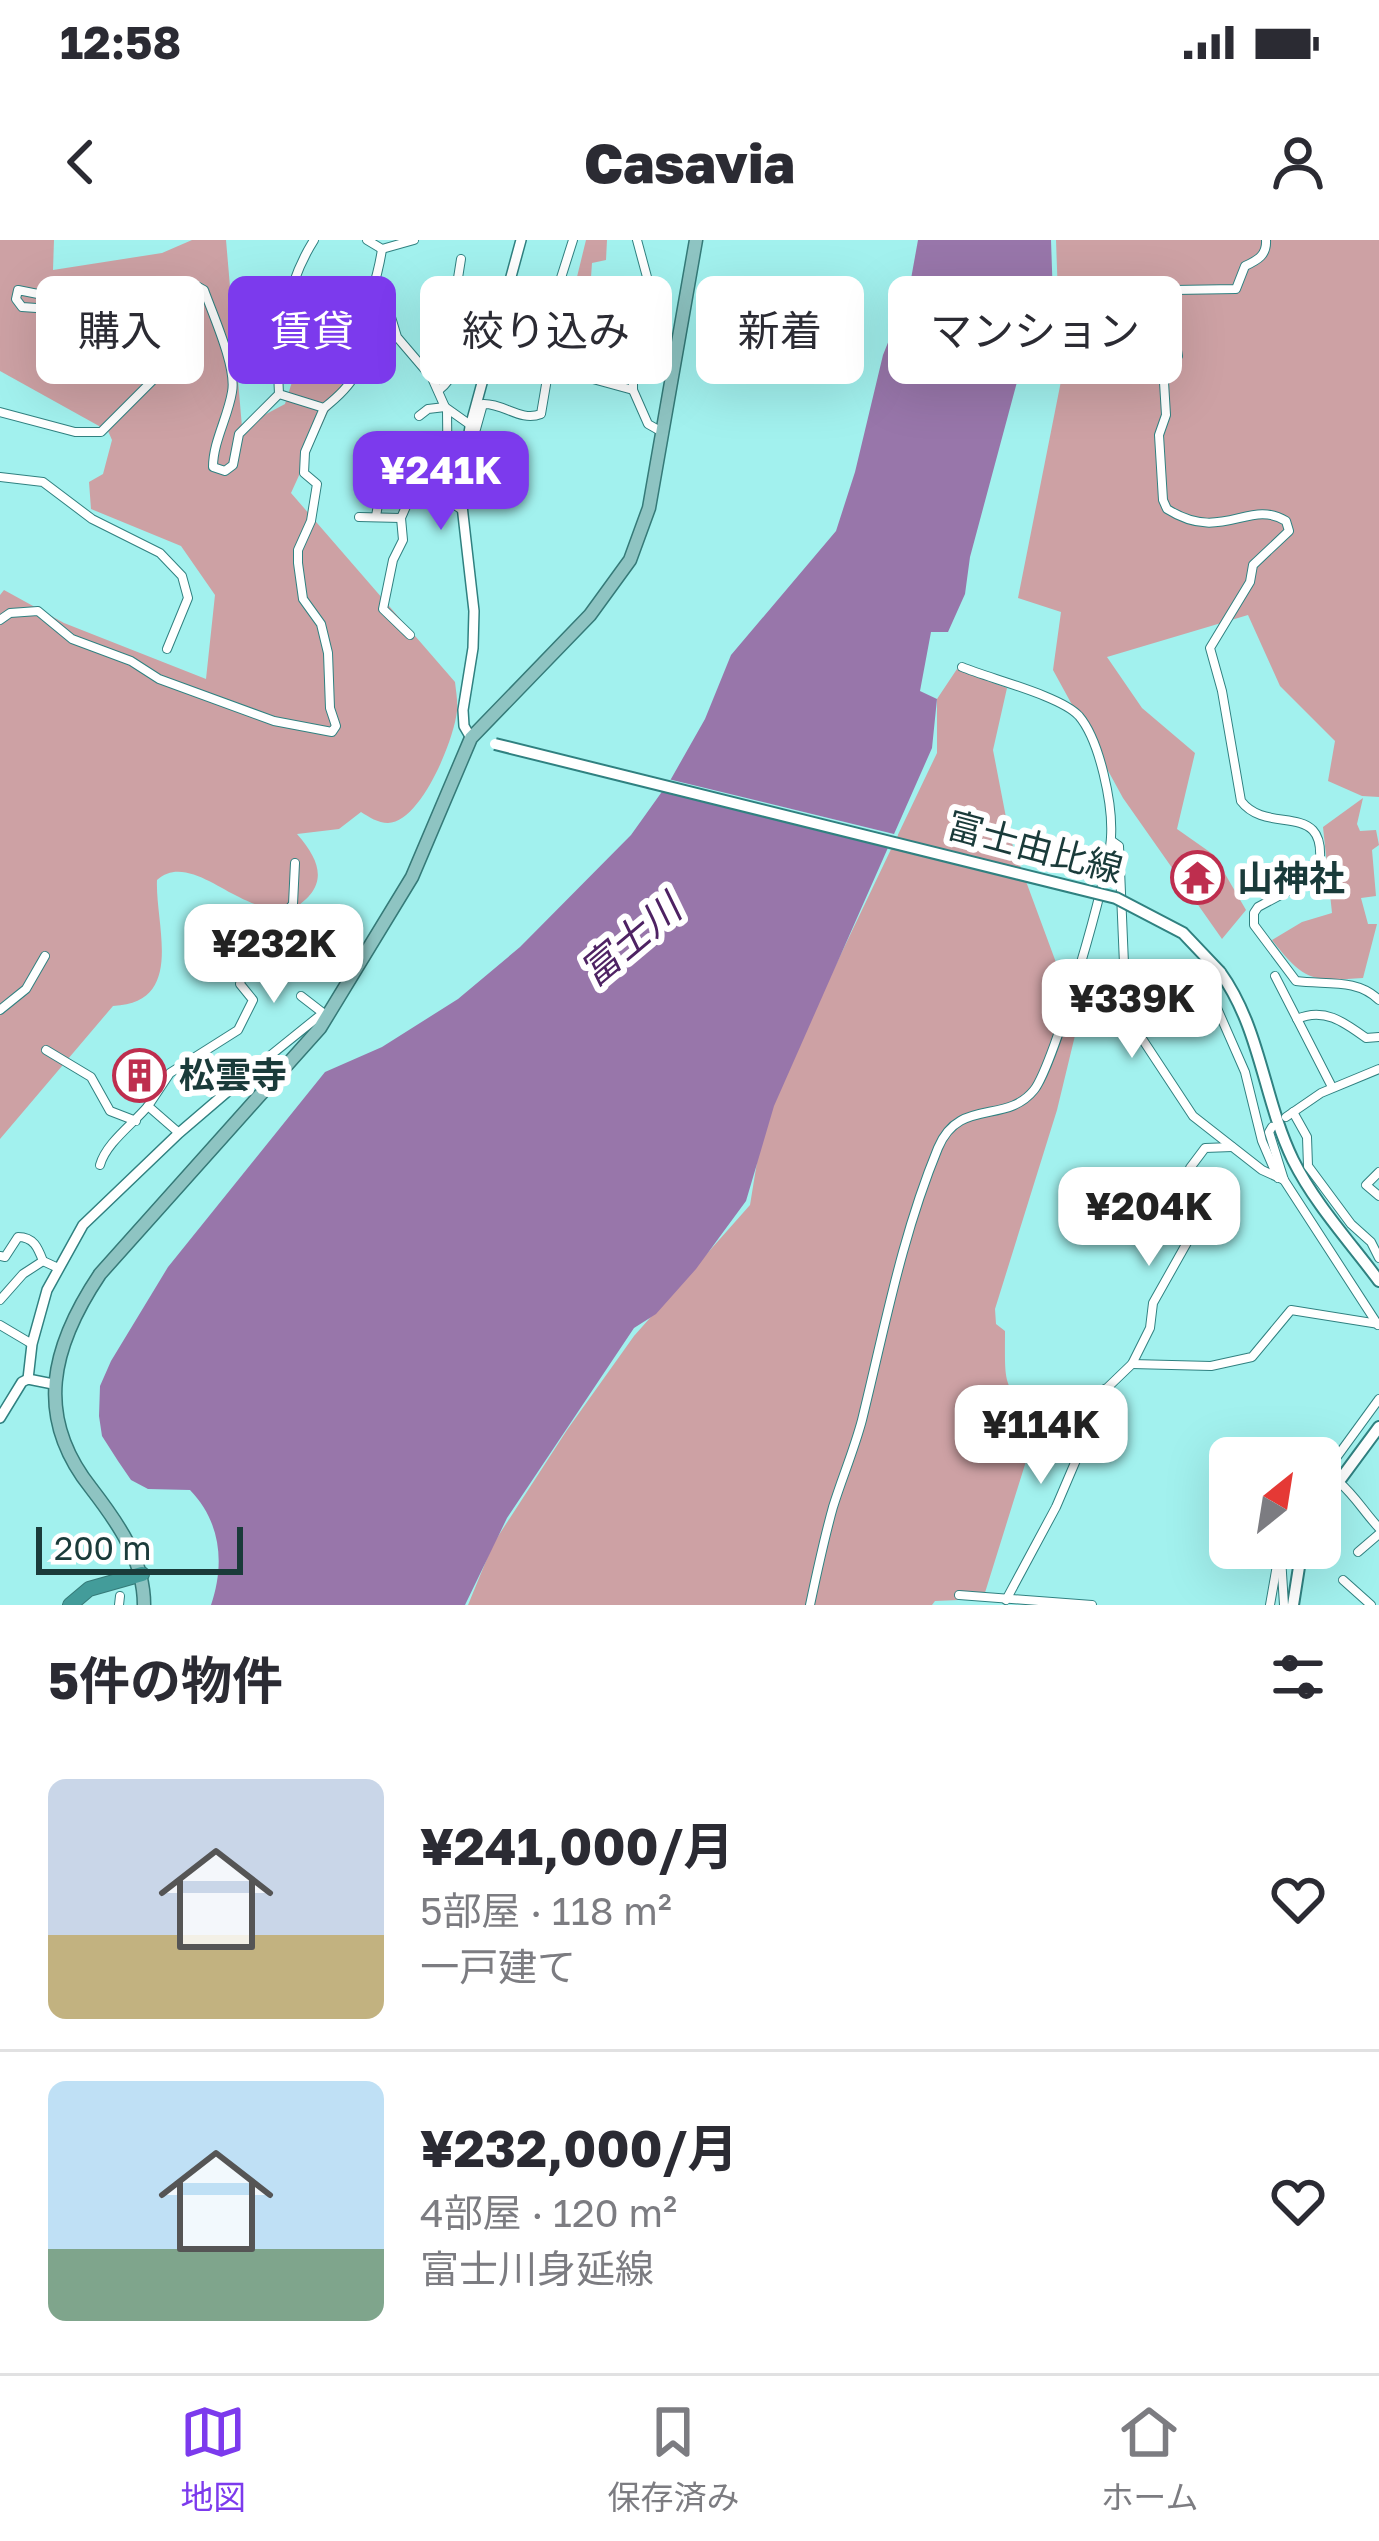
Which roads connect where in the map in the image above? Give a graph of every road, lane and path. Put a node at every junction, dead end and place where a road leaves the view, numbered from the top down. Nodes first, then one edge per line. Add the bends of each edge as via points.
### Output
1 (314, 240) edge
2 (414, 240) edge
3 (521, 240) edge
4 (573, 240) edge
5 (637, 240) edge
6 (696, 240) edge
7 (1266, 240) edge
8 (375, 243) edge
9 (461, 259) dead end
10 (373, 276) edge
11 (458, 276) edge
12 (512, 276) edge
13 (562, 276) edge
14 (396, 334) edge
15 (350, 384) edge
16 (446, 384) edge
17 (482, 384) edge
18 (546, 384) edge
19 (612, 384) edge
20 (439, 390) junction
21 (634, 390) junction
22 (278, 394) junction
23 (324, 408) junction
24 (446, 408) junction
25 (0, 412) edge
26 (419, 416) dead end
27 (470, 427) junction
28 (663, 433) junction
29 (415, 468) dead end
30 (0, 477) edge
31 (447, 484) junction
32 (426, 491) junction
33 (380, 494) dead end
34 (461, 509) junction
35 (376, 516) junction
36 (359, 517) dead end
37 (401, 518) junction
38 (0, 620) edge
39 (410, 635) dead end
40 (167, 650) dead end
41 (962, 667) dead end
42 (471, 738) junction
43 (1112, 841) junction
44 (296, 863) dead end
45 (45, 956) dead end
46 (1275, 976) dead end
47 (1209, 990) dead end
48 (301, 996) dead end
49 (1379, 1000) edge
50 (0, 1010) edge
51 (1297, 1019) junction
52 (1379, 1037) edge
53 (46, 1050) dead end
54 (256, 1067) junction
55 (1379, 1069) edge
56 (278, 1080) junction
57 (1332, 1087) junction
58 (148, 1106) junction
59 (136, 1121) junction
60 (1272, 1127) dead end
61 (179, 1133) junction
62 (1233, 1147) junction
63 (100, 1165) dead end
64 (1379, 1172) edge
65 (1281, 1179) junction
66 (1379, 1196) edge
67 (0, 1256) edge
68 (1379, 1258) edge
69 (43, 1261) junction
70 (56, 1268) junction
71 (1379, 1281) edge
72 (0, 1300) edge
73 (0, 1324) edge
74 (1378, 1324) edge
75 (32, 1344) junction
76 (1132, 1364) junction
77 (28, 1379) junction
78 (53, 1384) junction
79 (1107, 1388) junction
80 (1016, 1396) dead end
81 (1379, 1399) edge
82 (0, 1418) edge
83 (1379, 1427) edge
84 (1341, 1451) edge
85 (1341, 1479) edge
86 (1341, 1484) edge
87 (1379, 1531) edge
88 (1358, 1552) dead end
89 (1276, 1569) edge
90 (1283, 1569) edge
91 (1297, 1569) edge
92 (142, 1574) junction
93 (1343, 1580) dead end
94 (959, 1595) dead end
95 (1006, 1600) junction
96 (70, 1605) edge
97 (144, 1605) edge
98 (810, 1605) edge
99 (1092, 1605) edge
100 (1270, 1605) edge
101 (1289, 1605) edge
102 (1371, 1605) edge

1 - 22 street via 278,344
2 - 8 street
3 - 12 street
4 - 13 street
5 - 21 street via 647,277 633,336
6 - 28 main road
7 - 49 street via 1236,289 1174,290 1166,297 1178,356 1164,382 1163,500 1194,523 1256,514 1286,521 1285,539 1253,566 1210,648 1244,806 1303,822 1319,843 1318,875 1258,908 1254,925 1296,981 1339,982
8 - 10 street
9 - 11 street
14 - 20 street
15 - 23 street
16 - 20 street
17 - 27 street
18 - 27 street via 536,417 483,404 476,429
19 - 21 street
20 - 24 street
21 - 28 street via 648,424
22 - 23 street
22 - 25 street via 239,434 233,465 213,467 234,386 204,290 119,287 73,301 22,288 22,307 108,328 158,369 100,433
23 - 38 street via 303,462 317,484 298,563 303,599 328,653 332,732 274,721 160,679 72,639 38,611
24 - 26 street
24 - 27 street
24 - 31 street
27 - 34 street
28 - 42 main road via 630,560 590,615
29 - 32 street
30 - 40 street via 43,482 92,519 160,553 182,576 188,598
31 - 32 street
31 - 34 street via 448,501
32 - 37 street via 411,495
33 - 35 street
34 - 42 street via 474,611 463,710
35 - 36 street
35 - 37 street
37 - 39 street via 403,540 383,609
41 - 43 street via 1054,698 1081,718 1104,772
42 - 56 main road via 395,910
42 - 71 main road, 富士由比線, bridge via 1116,898 1183,933 1248,1018 1294,1162
43 - 62 street via 1119,846 1136,1028 1193,1116
43 - 98 street via 1041,1080 1020,1104 956,1123 938,1148 892,1281
44 - 58 street via 292,904 245,962 240,984 253,1000 238,1030 170,1073
45 - 50 street via 26,989
46 - 51 street
47 - 65 street
48 - 54 street via 323,1013
51 - 52 street via 1316,1013
51 - 57 street
53 - 59 street via 91,1077 110,1111
54 - 56 street
54 - 61 street
55 - 57 street
56 - 78 main road via 100,1274 74,1319
57 - 68 street via 1289,1115 1307,1137 1308,1166
58 - 59 street
58 - 61 street
59 - 63 street
60 - 65 street
61 - 70 street via 83,1226
62 - 65 street
62 - 76 street via 1205,1148 1192,1160 1189,1239 1153,1303
64 - 66 street via 1366,1185
65 - 74 street
67 - 69 street via 25,1237
69 - 70 street
69 - 72 street
70 - 75 street
73 - 75 street
74 - 76 street via 1291,1310 1252,1357 1211,1366
75 - 77 street
76 - 79 street
77 - 78 street
77 - 82 street
78 - 92 main road via 63,1442
79 - 80 street via 1065,1407
79 - 95 street
81 - 84 street
83 - 85 main road
86 - 87 street
87 - 88 street
89 - 100 street
90 - 101 street
91 - 101 main road
92 - 96 highway via 88,1589
92 - 97 main road
93 - 102 street
94 - 95 street
95 - 99 street

